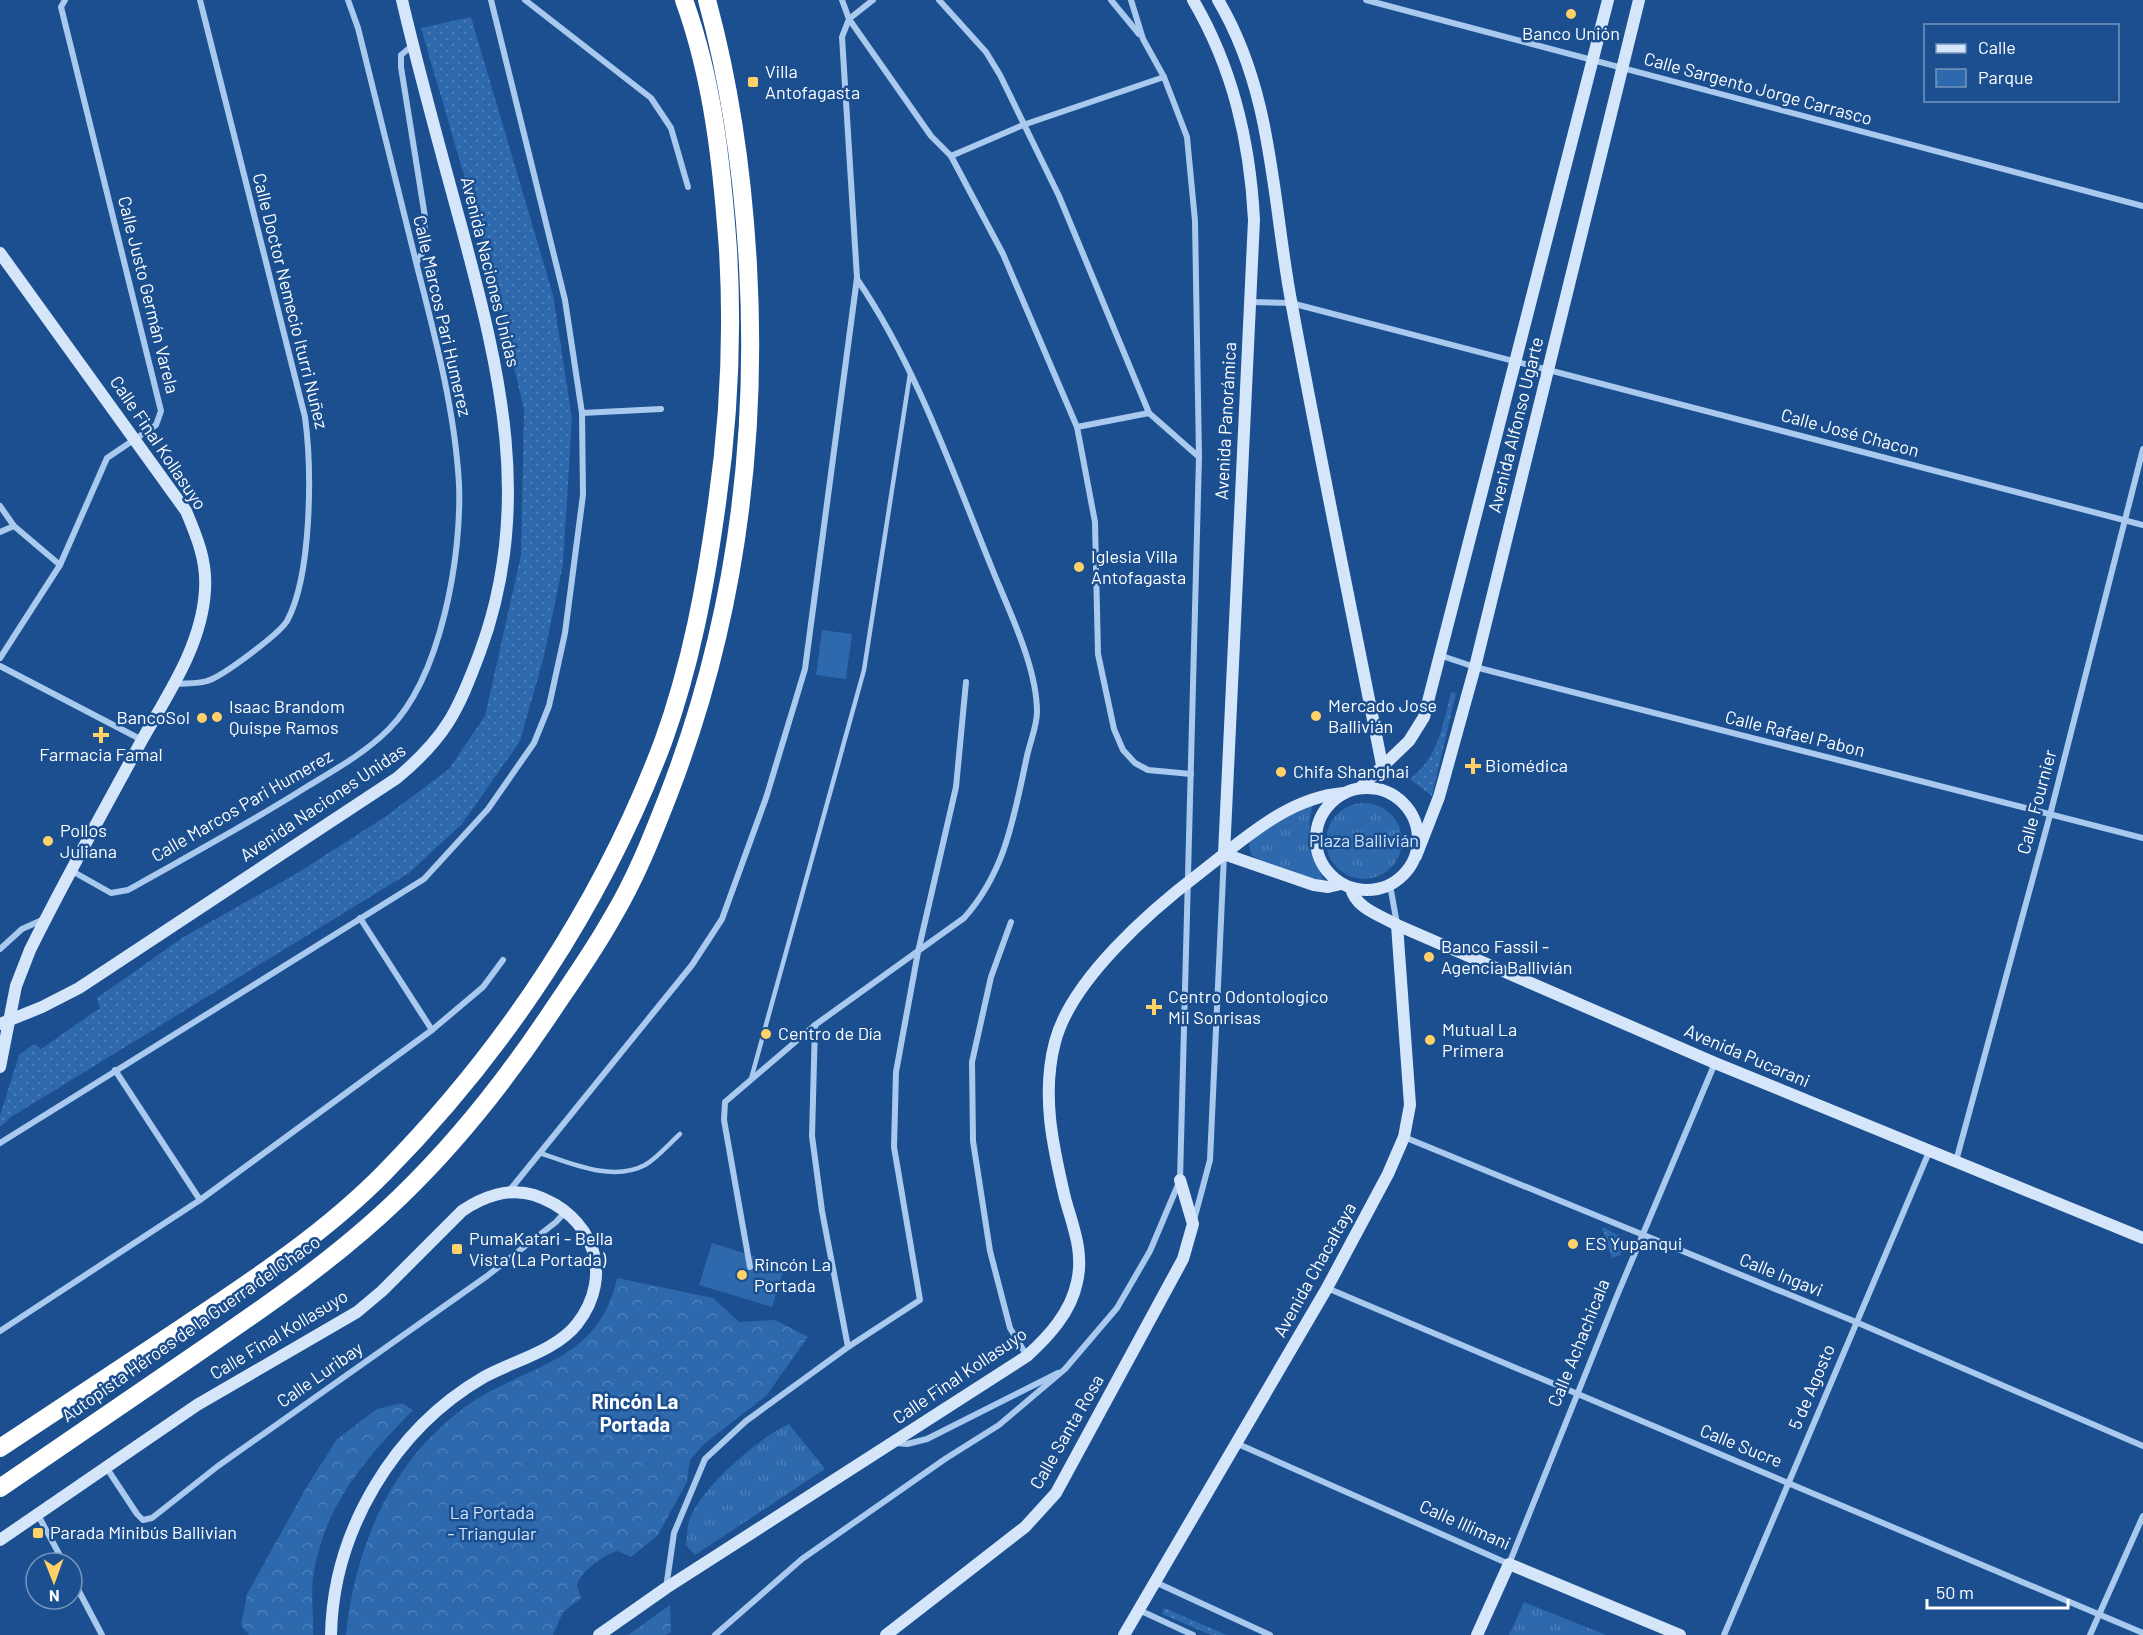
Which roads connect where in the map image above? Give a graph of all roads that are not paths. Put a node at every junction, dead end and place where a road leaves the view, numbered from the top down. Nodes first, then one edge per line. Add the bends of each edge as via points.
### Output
1 (65, 0) edge
2 (200, 0) edge
3 (348, 0) edge
4 (402, 0) edge
5 (491, 0) edge
6 (525, 0) edge
7 (684, 0) edge
8 (707, 0) edge
9 (842, 0) edge
10 (873, 0) edge
11 (939, 0) edge
12 (1111, 0) edge
13 (1131, 0) edge
14 (1193, 0) edge
15 (1218, 0) edge
16 (1366, 0) edge
17 (1608, 0) edge
18 (1639, 0) edge
19 (849, 20) junction
20 (1143, 39) junction
21 (413, 45) junction
22 (1593, 60) junction
23 (1621, 68) junction
24 (1164, 77) junction
25 (1023, 125) junction
26 (951, 156) junction
27 (688, 187) dead end
28 (2143, 206) edge
29 (0, 253) edge
30 (417, 263) junction
31 (857, 278) junction
32 (1249, 302) junction
33 (1291, 303) junction
34 (1515, 362) junction
35 (1549, 370) junction
36 (910, 374) junction
37 (661, 409) dead end
38 (582, 413) junction
39 (1149, 413) junction
40 (1077, 427) junction
41 (136, 440) junction
42 (2143, 449) edge
43 (1199, 457) junction
44 (0, 506) edge
45 (2125, 520) junction
46 (2143, 525) edge
47 (14, 526) junction
48 (0, 532) edge
49 (60, 565) junction
50 (1442, 656) junction
51 (0, 658) edge
52 (0, 666) edge
53 (1475, 667) junction
54 (966, 682) dead end
55 (175, 684) junction
56 (142, 740) junction
57 (1382, 765) junction
58 (1191, 774) junction
59 (1360, 788) junction
60 (1344, 793) junction
61 (2050, 815) junction
62 (2143, 838) edge
63 (1224, 854) junction
64 (1416, 856) junction
65 (72, 871) junction
66 (1188, 882) junction
67 (1390, 885) junction
68 (1346, 886) junction
69 (360, 918) junction
70 (45, 919) junction
71 (1011, 922) dead end
72 (1397, 925) junction
73 (0, 950) edge
74 (918, 952) junction
75 (503, 960) dead end
76 (4, 1022) edge
77 (815, 1025) junction
78 (432, 1030) junction
79 (1715, 1063) junction
80 (0, 1067) edge
81 (115, 1070) junction
82 (750, 1080) junction
83 (680, 1134) dead end
84 (1404, 1137) junction
85 (0, 1143) edge
86 (1929, 1152) junction
87 (540, 1153) junction
88 (1956, 1161) junction
89 (1180, 1180) junction
90 (507, 1192) junction
91 (200, 1200) junction
92 (566, 1212) junction
93 (1193, 1224) junction
94 (1643, 1234) junction
95 (2143, 1238) edge
96 (750, 1268) dead end
97 (1327, 1288) junction
98 (1856, 1322) junction
99 (0, 1331) edge
100 (848, 1347) junction
101 (1028, 1356) junction
102 (1065, 1369) junction
103 (1578, 1395) junction
104 (892, 1443) junction
105 (1238, 1444) junction
106 (2143, 1446) edge
107 (0, 1448) edge
108 (106, 1466) junction
109 (1789, 1482) junction
110 (0, 1488) edge
111 (38, 1515) junction
112 (2143, 1516) edge
113 (0, 1540) edge
114 (58, 1551) edge
115 (1509, 1564) junction
116 (1155, 1582) junction
117 (666, 1588) junction
118 (84, 1601) edge
119 (1139, 1610) junction
120 (2098, 1614) junction
121 (2143, 1633) edge
122 (102, 1635) edge
123 (331, 1635) edge
124 (599, 1635) edge
125 (715, 1635) edge
126 (886, 1635) edge
127 (1124, 1635) edge
128 (1193, 1635) edge
129 (1270, 1635) edge
130 (1477, 1635) edge
131 (1680, 1635) edge
132 (1724, 1635) edge
133 (2090, 1635) edge

1 - 41 street, Calle Justo Germán Varela via 61,7 161,411 156,425
2 - 55 street, Calle Doctor Nemecio Iturri Nuñez via 305,417 310,492 296,601 277,635 208,681
3 - 30 street, Calle Marcos Pari Humerez
4 - 21 main road, Avenida Naciones Unidas
5 - 38 street via 566,300
6 - 27 street via 651,98 671,128
7 - 107 highway, Autopista Héroes de la Guerra del Chaco via 714,116 725,208 730,289 726,436 707,574 689,653 663,740 624,834 590,903 508,1029 383,1174 333,1220 246,1285
8 - 110 highway, Autopista Héroes de la Guerra del Chaco via 733,108 745,204 752,367 749,440 732,577 713,659 687,747 649,844 614,916 528,1047 464,1129 402,1196 357,1237 279,1297
9 - 19 street
10 - 19 street
11 - 25 street via 986,52
12 - 20 street
13 - 20 street
14 - 32 main road, Avenida Panorámica via 1221,53 1246,140 1254,220
15 - 33 main road via 1242,47 1256,87 1267,136
16 - 22 street, Calle Sargento Jorge Carrasco
17 - 22 main road, Avenida Alfonso Ugarte
18 - 23 main road, Avenida Alfonso Ugarte
19 - 26 street via 931,136
19 - 31 street via 843,29 841,54
20 - 24 street
21 - 30 street via 402,55 401,67 425,217 424,250
21 - 76 main road, Avenida Naciones Unidas via 492,340 505,421 509,494 502,570 489,629 467,687 450,723 424,755 397,778 79,988
22 - 23 street, Calle Sargento Jorge Carrasco
22 - 34 main road, Avenida Alfonso Ugarte
23 - 28 street, Calle Sargento Jorge Carrasco
23 - 35 main road, Avenida Alfonso Ugarte
24 - 25 street
24 - 43 street via 1187,137 1193,181
25 - 26 street
25 - 39 street via 1059,196
26 - 40 street via 1003,254
29 - 41 main road, Calle Final Kollasuyo
30 - 65 street, Calle Marcos Pari Humerez via 439,352 459,487 455,553 446,608 428,668 391,727 363,752 272,809 128,890 111,893
31 - 36 street via 879,311
31 - 87 street via 805,669 766,798 722,919 692,965
32 - 33 street
32 - 63 main road, Avenida Panorámica
33 - 34 street
33 - 57 main road
34 - 35 street, Calle José Chacon
34 - 50 main road, Avenida Alfonso Ugarte
35 - 45 street, Calle José Chacon
35 - 53 main road, Avenida Alfonso Ugarte
36 - 74 street via 1008,611 1034,682 1037,714 998,870 983,897 964,918
36 - 82 lane via 864,670
37 - 38 street
38 - 69 street via 583,495 565,633 549,706 534,743 488,809 424,879
39 - 40 street
39 - 43 street
40 - 58 street via 1095,522 1098,654 1114,729 1123,750 1136,763 1148,770
41 - 49 street, Calle Justo Germán Varela via 108,458
41 - 55 main road, Calle Final Kollasuyo via 186,511 200,544 205,572 197,630
42 - 45 street, Calle Fournier
43 - 58 street
44 - 47 street
45 - 46 street, Calle José Chacon
45 - 61 street, Calle Fournier
47 - 48 street
47 - 49 street
49 - 51 street, Calle Justo Germán Varela
50 - 53 street, Calle Rafael Pabon
50 - 57 main road, Avenida Alfonso Ugarte via 1424,717 1408,741
52 - 56 street
53 - 61 street, Calle Rafael Pabon
53 - 64 main road, Avenida Alfonso Ugarte via 1440,797
54 - 74 street via 956,787
55 - 56 main road, Calle Final Kollasuyo
56 - 65 main road, Calle Final Kollasuyo
57 - 59 main road, Avenida Alfonso Ugarte
58 - 66 street
59 - 60 main road
59 - 64 main road via 1379,789 1403,803 1417,827
60 - 63 main road, Calle Final Kollasuyo via 1325,794 1292,807
60 - 68 main road via 1322,813 1315,842 1326,871
61 - 62 street, Calle Rafael Pabon
61 - 88 street, Calle Fournier
63 - 66 main road, Calle Final Kollasuyo
63 - 68 main road via 1314,885
63 - 93 street, Calle Santa Rosa via 1210,1160
64 - 67 main road via 1406,873
65 - 70 main road, Calle Final Kollasuyo
66 - 89 street
66 - 101 main road, Calle Final Kollasuyo via 1158,905 1104,962 1068,1011 1055,1041 1048,1079 1048,1120 1080,1243 1077,1282 1066,1310
67 - 68 main road via 1370,890
67 - 72 street, Avenida Chacaltaya
68 - 72 main road, Avenida Pucarani via 1360,905
69 - 78 street
69 - 81 street
70 - 73 street via 22,929
70 - 76 main road, Calle Final Kollasuyo
71 - 101 street via 991,977 972,1062 973,1141 996,1273 1010,1328
72 - 79 main road, Avenida Pucarani
72 - 84 main road, Avenida Chacaltaya via 1410,1105
74 - 77 street
74 - 100 street via 896,1072 894,1147 920,1300
75 - 78 street via 483,987
76 - 80 main road, Calle Final Kollasuyo
77 - 82 street
77 - 100 street via 812,1136
78 - 91 street
79 - 86 main road, Avenida Pucarani
79 - 94 street, Calle Achachicala
81 - 85 street
81 - 91 street
82 - 96 street via 725,1102 723,1120
83 - 87 lane via 647,1164 630,1171 577,1166
84 - 94 street, Calle Ingavi
84 - 97 main road, Avenida Chacaltaya
86 - 88 main road, Avenida Pucarani
86 - 98 street, 5 de Agosto
87 - 90 street
88 - 95 main road, Avenida Pucarani
89 - 93 main road
89 - 102 street via 1150,1251 1117,1308
90 - 92 main road, Calle Final Kollasuyo via 546,1199
90 - 108 main road, Calle Final Kollasuyo via 481,1199 462,1211 357,1312 196,1405
91 - 99 street
92 - 108 street, Calle Luribay via 487,1276 218,1466 152,1518 143,1520 137,1514
92 - 123 main road, Calle Final Kollasuyo via 590,1240 597,1261 598,1281 591,1304 576,1326 557,1342 502,1367 445,1403 393,1458 351,1533 339,1570
93 - 126 main road, Calle Santa Rosa via 1183,1259 1155,1316 1056,1493 1025,1527
94 - 98 street, Calle Ingavi
94 - 103 street, Calle Achachicala
97 - 103 street, Calle Sucre
97 - 105 main road, Avenida Chacaltaya
98 - 106 street, Calle Ingavi
98 - 109 street, 5 de Agosto
100 - 117 street via 746,1422 705,1460 674,1533
101 - 104 main road, Calle Final Kollasuyo
102 - 104 street via 927,1439
102 - 125 street via 999,1425 802,1559
103 - 109 street, Calle Sucre
103 - 115 street, Calle Achachicala
104 - 117 main road, Calle Final Kollasuyo
105 - 115 street, Calle Illimani
105 - 116 main road, Avenida Chacaltaya
108 - 111 main road, Calle Final Kollasuyo
109 - 120 street, Calle Sucre
109 - 132 street, 5 de Agosto
111 - 113 main road, Calle Final Kollasuyo
111 - 114 street
112 - 120 street
115 - 130 main road, Calle Achachicala
115 - 131 main road, Calle Illimani
116 - 119 main road, Avenida Chacaltaya
116 - 129 street
117 - 124 main road, Calle Final Kollasuyo
118 - 122 street
119 - 127 main road, Avenida Chacaltaya
119 - 128 street
120 - 121 street, Calle Sucre
120 - 133 street

